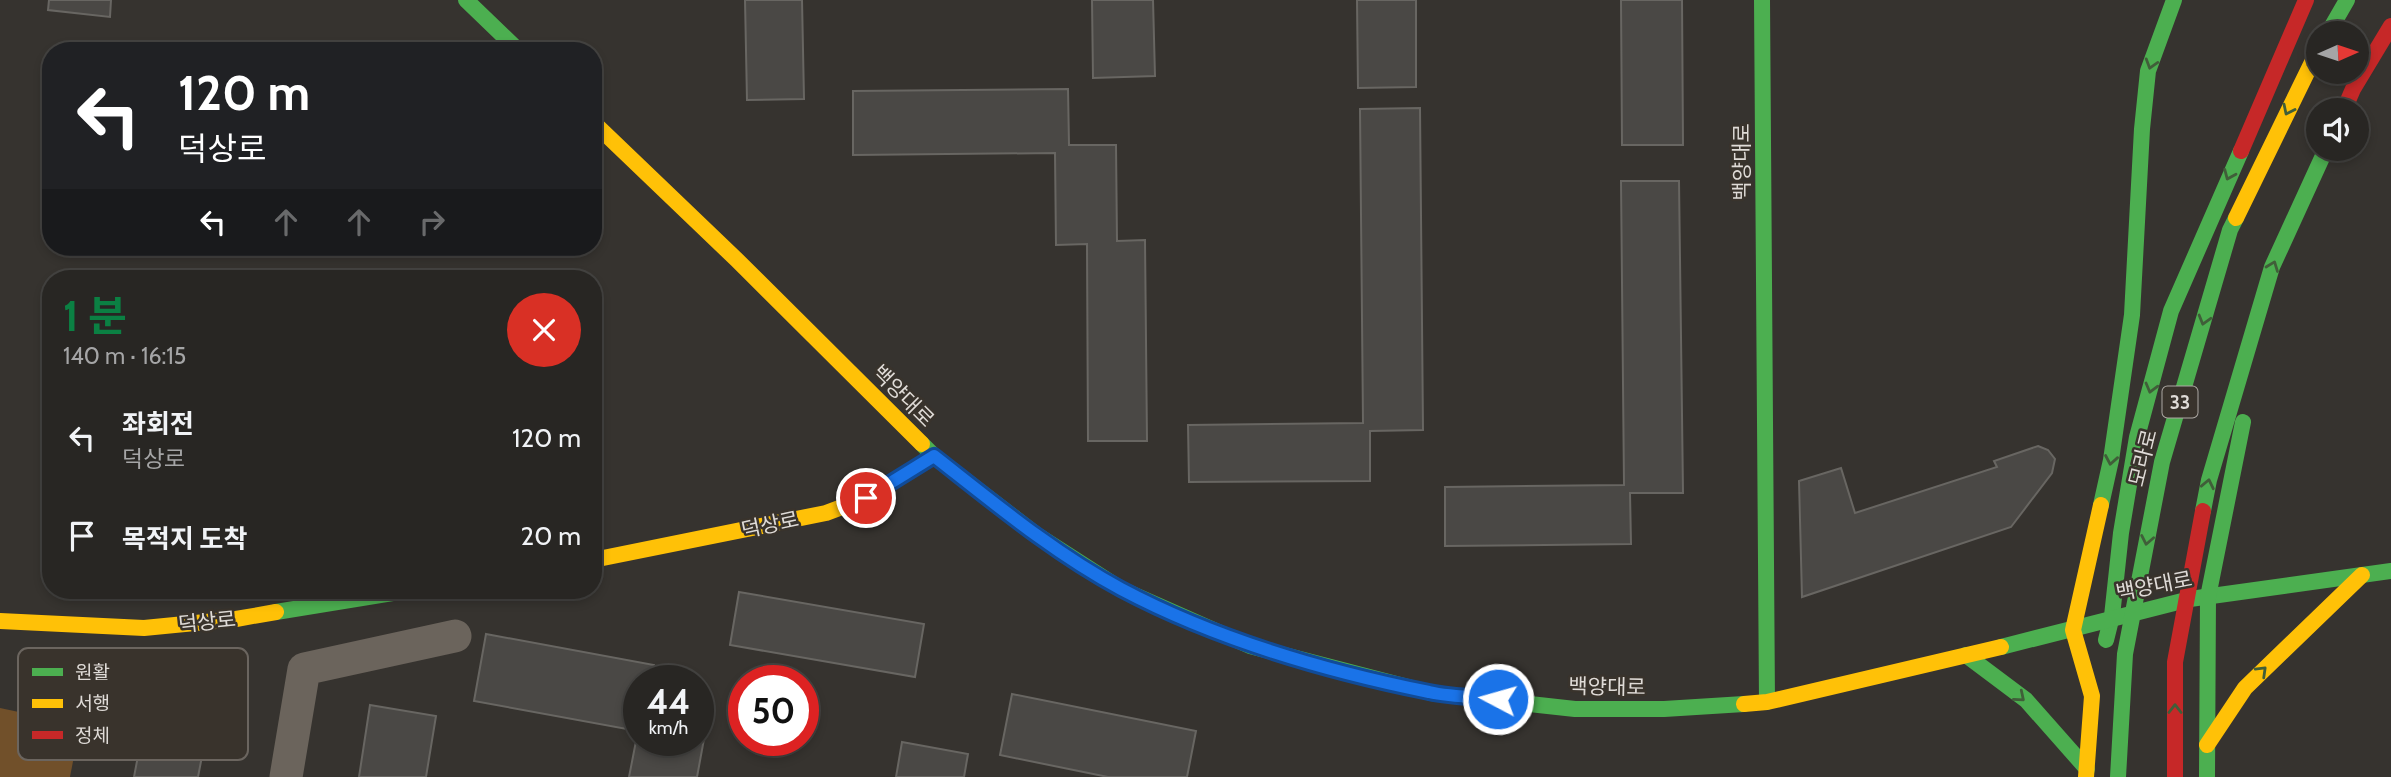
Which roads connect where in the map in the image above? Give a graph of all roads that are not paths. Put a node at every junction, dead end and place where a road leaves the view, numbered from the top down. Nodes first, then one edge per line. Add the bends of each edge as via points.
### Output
1 (466, 0) edge
2 (1762, 0) edge
3 (2174, 0) edge
4 (2306, 0) edge
5 (2347, 0) edge
6 (2335, 21) edge
7 (2391, 28) edge
8 (510, 42) edge
9 (2306, 75) edge
10 (2349, 98) edge
11 (2358, 98) edge
12 (602, 131) edge
13 (2321, 161) edge
14 (2331, 161) edge
15 (2287, 274) dead end
16 (2280, 298) dead end
17 (934, 456) junction
18 (602, 558) edge
19 (2391, 571) edge
20 (2362, 575) junction
21 (2208, 597) junction
22 (358, 599) edge
23 (2112, 616) junction
24 (0, 621) edge
25 (2073, 630) junction
26 (455, 636) dead end
27 (1966, 655) junction
28 (2092, 696) junction
29 (1767, 702) junction
30 (2207, 745) junction
31 (2087, 773) edge
32 (286, 777) edge
33 (2118, 777) edge
34 (2175, 777) edge
35 (2207, 777) edge

1 - 8 main road
2 - 29 main road, 백양대로
3 -> 25 main road, 모라로 via 2148,71 2132,315 2111,460
4 -> 23 main road, 모라로 via 2171,311 2137,437
5 - 6 main road
7 - 10 main road
7 - 11 main road
9 -> 33 main road, 모라로 / 33, bridge via 2230,230 2162,462 2125,654
12 - 17 main road, 백양대로
34 -> 13 main road, 33, bridge via 2175,662 2209,480 2272,267
14 - 15 main road
16 - 21 main road via 2236,449
17 - 18 main road, 덕상로 via 866,498 826,513
17 - 29 main road, 백양대로 via 1037,535 1121,589 1250,646 1431,692 1575,709
19 - 20 main road, 백양대로
20 - 21 main road, 백양대로
30 -> 20 main road via 2245,688
21 - 23 main road, 백양대로
21 - 30 main road
22 - 24 main road, 덕상로 via 236,620 144,628
23 - 25 main road, 백양대로
23 - 28 main road, 모라로
25 - 27 main road, 백양대로
25 - 28 main road, 모라로
26 - 32 street via 304,669
27 - 29 main road, 백양대로
27 -> 31 main road via 2026,700
28 - 31 main road, 모라로
30 - 35 main road

